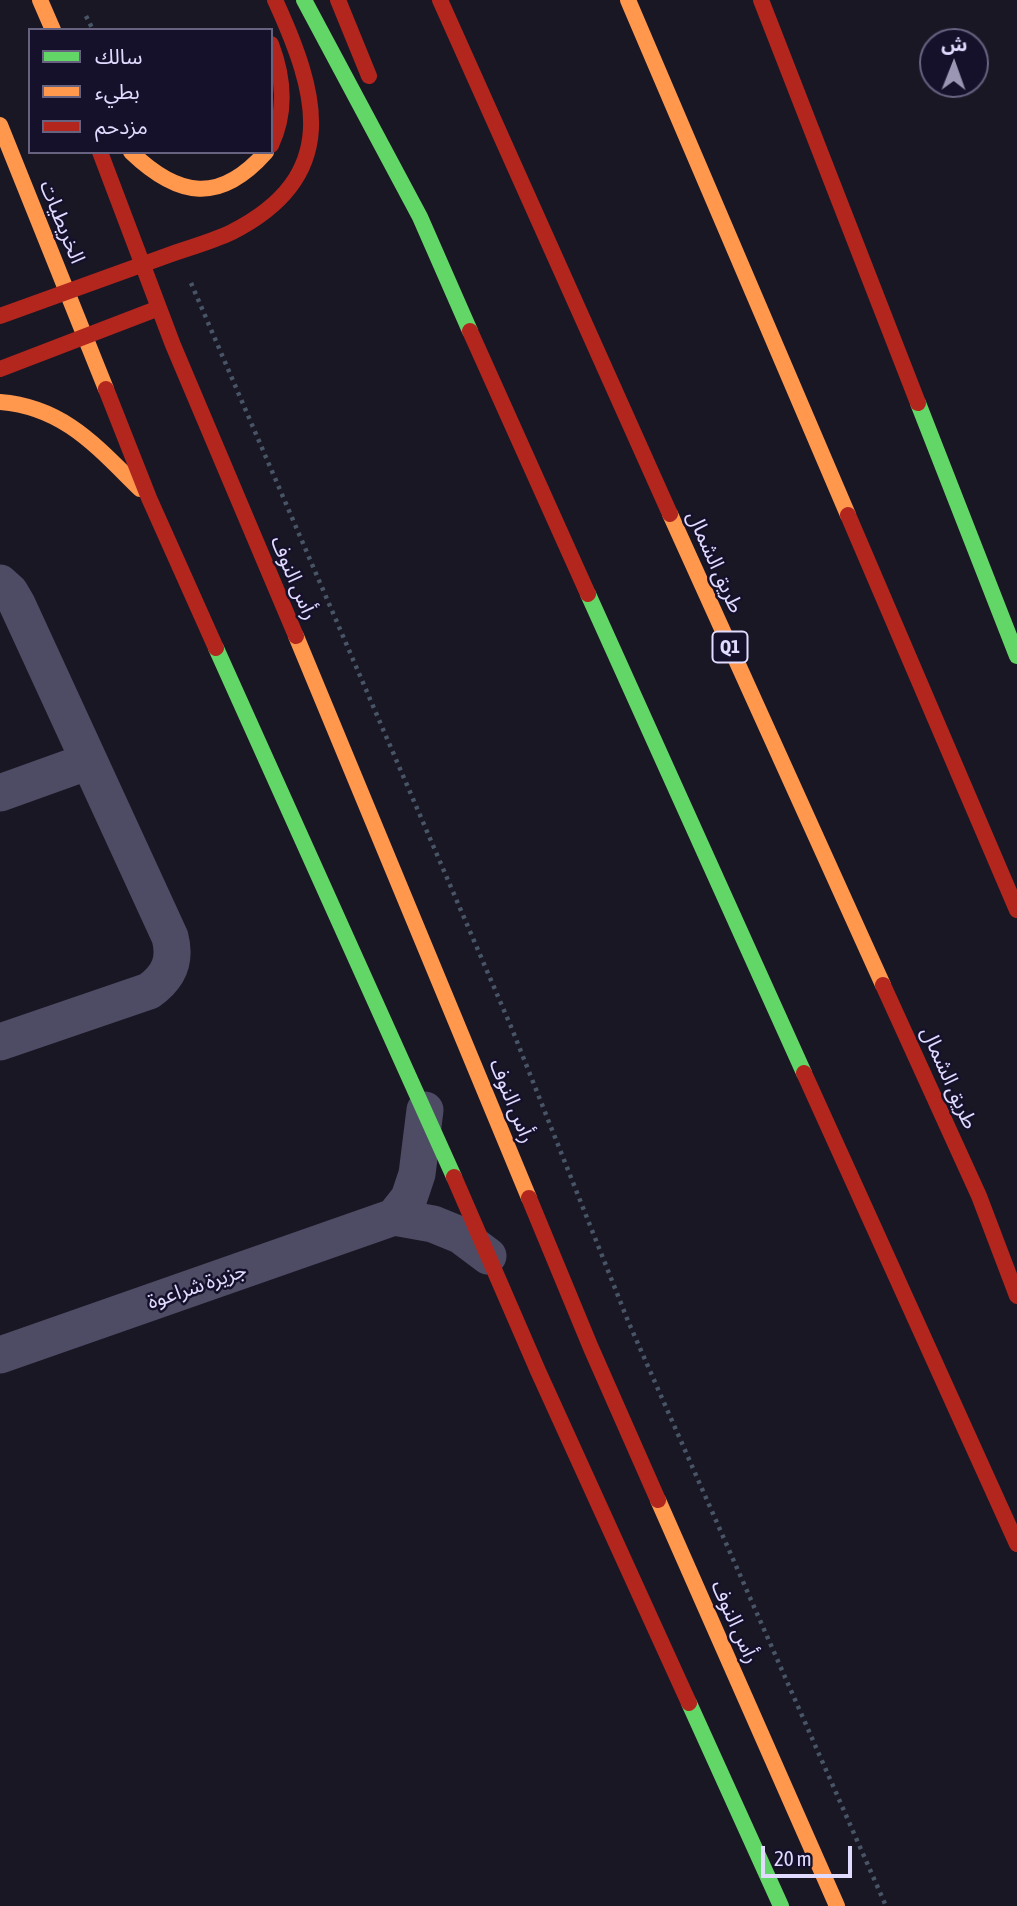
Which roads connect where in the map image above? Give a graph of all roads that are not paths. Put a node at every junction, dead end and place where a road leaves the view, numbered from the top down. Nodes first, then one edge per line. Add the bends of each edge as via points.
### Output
1 (40, 0) edge
2 (275, 0) edge
3 (304, 0) edge
4 (338, 0) edge
5 (440, 0) edge
6 (628, 0) edge
7 (761, 0) edge
8 (52, 28) edge
9 (273, 50) edge
10 (376, 94) dead end
11 (385, 118) dead end
12 (0, 125) edge
13 (273, 140) edge
14 (101, 154) edge
15 (133, 154) edge
16 (264, 154) edge
17 (420, 217) junction
18 (144, 266) junction
19 (68, 292) junction
20 (159, 308) junction
21 (0, 316) edge
22 (85, 335) junction
23 (0, 369) edge
24 (0, 402) edge
25 (149, 498) junction
26 (0, 583) edge
27 (1017, 656) edge
28 (89, 761) junction
29 (0, 793) edge
30 (1017, 910) edge
31 (0, 1042) edge
32 (425, 1110) junction
33 (394, 1217) junction
34 (488, 1256) junction
35 (1017, 1296) edge
36 (0, 1355) edge
37 (1017, 1544) edge
38 (781, 1906) edge
39 (837, 1906) edge

1 - 8 main road
2 - 18 main road via 293,37 312,107 308,155 301,172 280,202 250,224
3 - 17 main road
4 - 10 main road
5 - 35 main road, طريق الشمال / Q1 via 973,1183
6 - 30 main road
7 - 27 main road
9 - 13 main road via 283,101
11 - 17 main road
12 - 19 main road, الخريطيات
14 - 18 main road
15 - 16 main road via 162,180 204,190 240,178
17 - 37 main road
18 - 19 main road
18 - 20 main road
19 - 21 main road
19 - 22 main road, الخريطيات
20 - 22 main road
20 - 39 main road, رأس النوف via 591,1348
22 - 23 main road
22 - 25 main road
24 - 25 main road via 57,415
25 - 32 main road
26 - 28 street via 18,604
28 - 29 street
28 - 31 street via 170,937 170,968 149,990
32 - 33 street via 418,1174 409,1198
32 - 34 main road
33 - 34 street, جزيرة شراعوة via 451,1231
33 - 36 street, جزيرة شراعوة
34 - 38 main road

